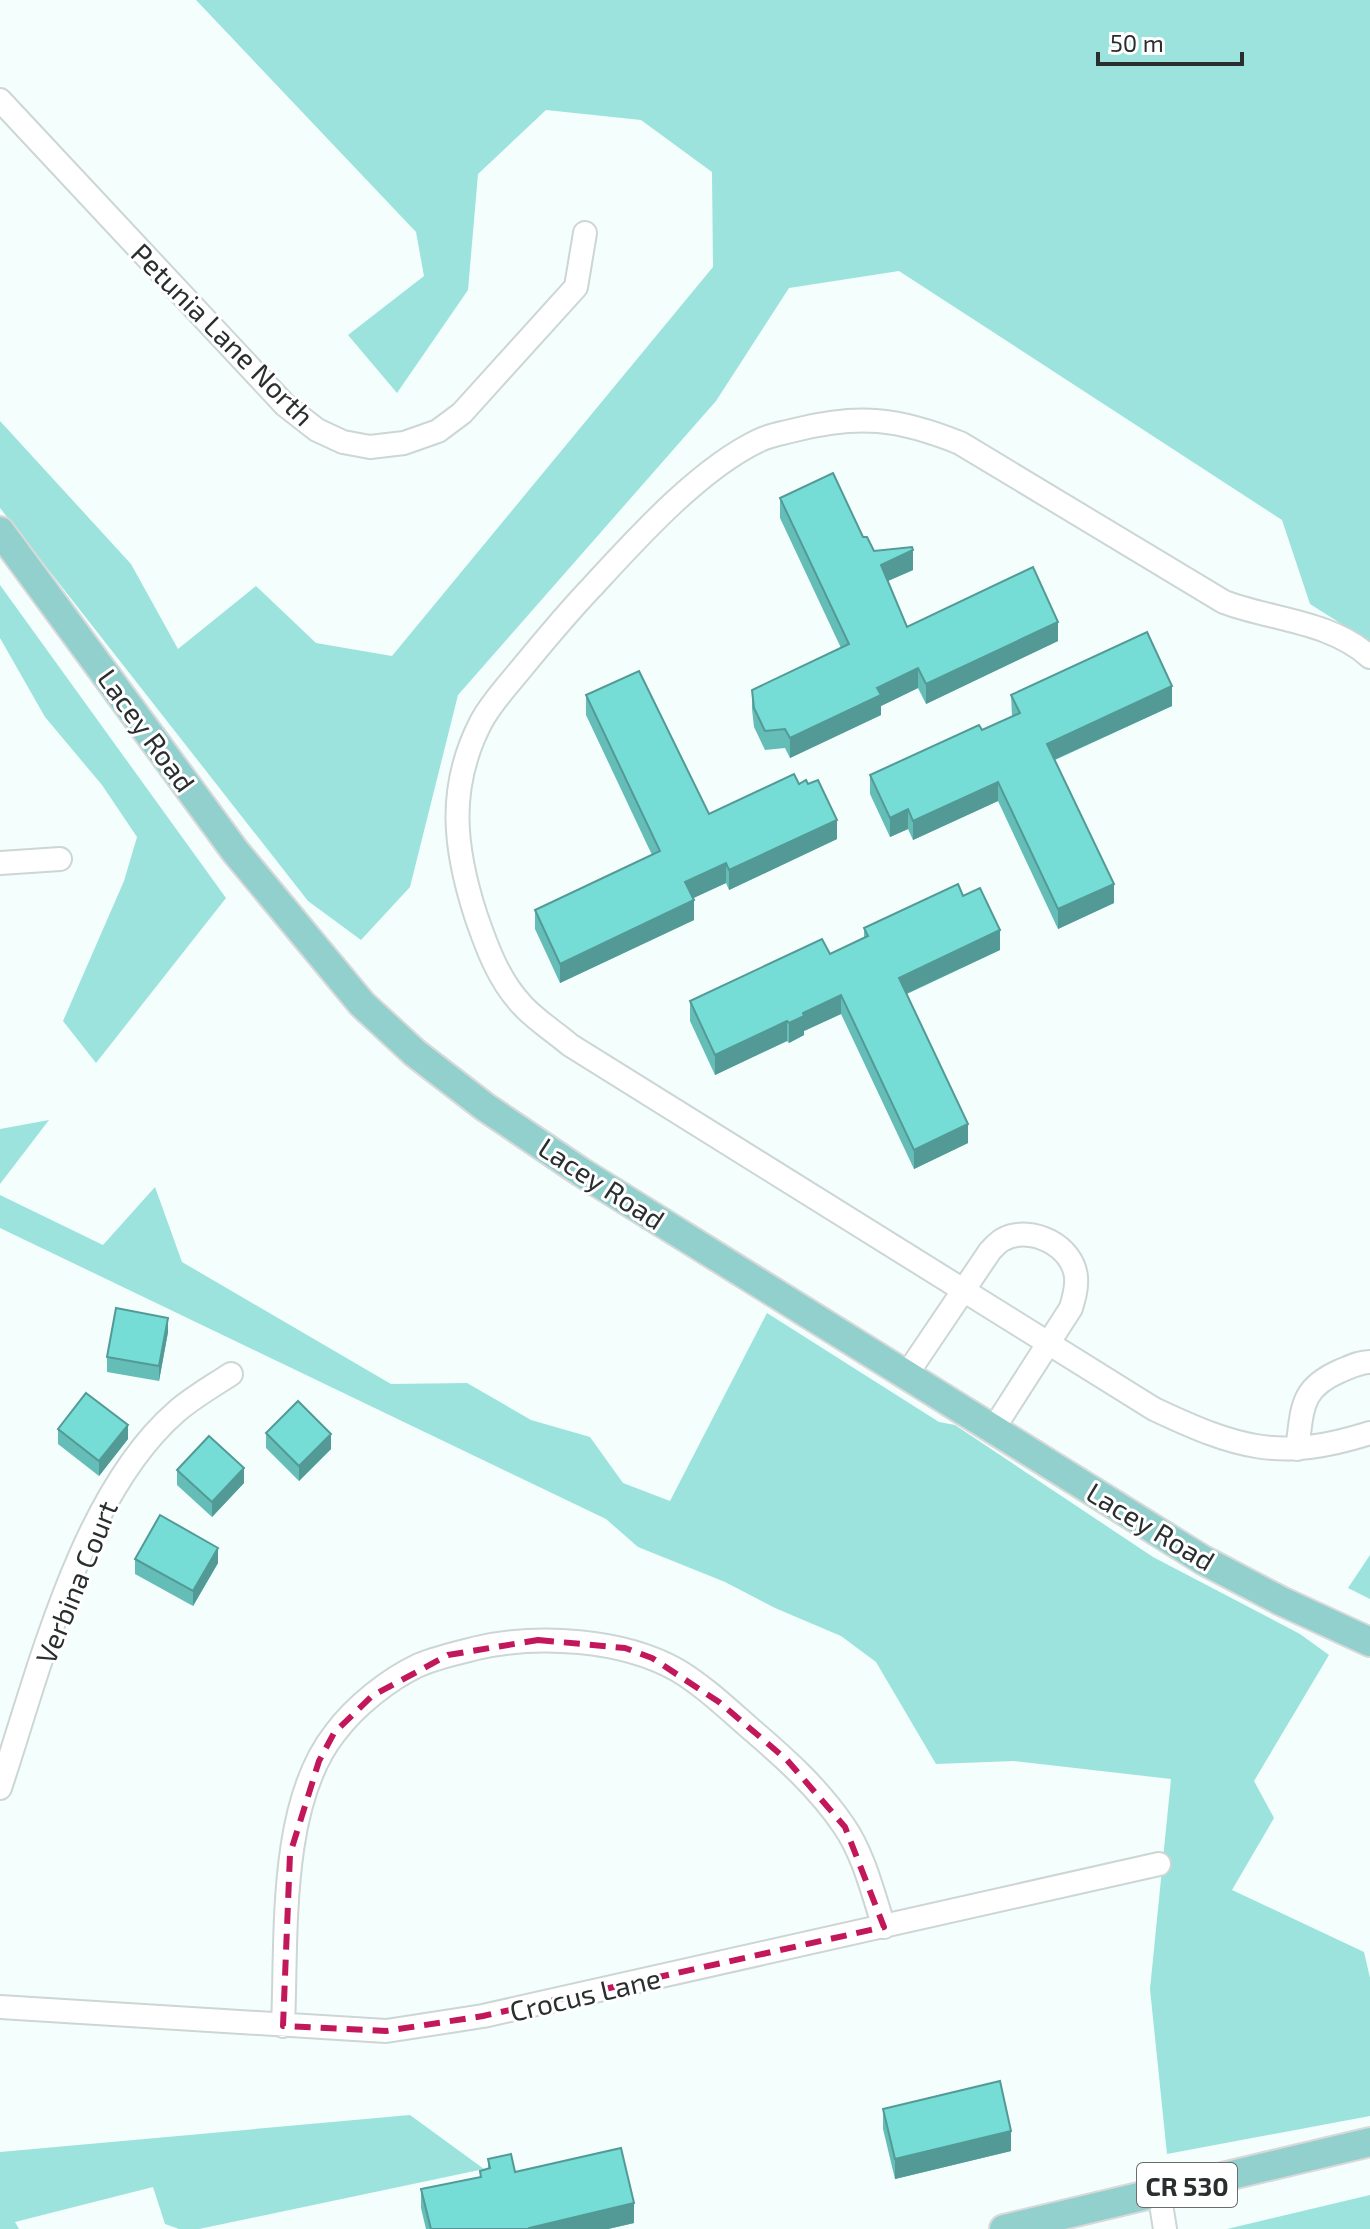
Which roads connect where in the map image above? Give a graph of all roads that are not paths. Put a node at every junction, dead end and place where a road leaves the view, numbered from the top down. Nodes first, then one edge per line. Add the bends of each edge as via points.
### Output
1 (0, 100) edge
2 (585, 233) dead end
3 (0, 531) edge
4 (1370, 657) edge
5 (60, 859) dead end
6 (0, 863) edge
7 (964, 1291) junction
8 (1048, 1343) junction
9 (1370, 1362) edge
10 (231, 1374) dead end
11 (907, 1374) junction
12 (994, 1428) junction
13 (1370, 1433) edge
14 (1297, 1449) junction
15 (1370, 1642) edge
16 (0, 1788) edge
17 (1159, 1864) dead end
18 (884, 1927) junction
19 (0, 2007) edge
20 (283, 2026) junction
21 (1370, 2142) edge
22 (1159, 2192) junction
23 (1004, 2229) edge
24 (1165, 2229) edge

1 - 2 street, Petunia Lane North via 285,405 343,442 370,447 404,443 438,431 462,413 576,287
3 - 11 main road, Lacey Road via 235,851 362,1004 415,1053 497,1115
4 - 7 street via 1329,632 1224,602 960,443 895,421 831,421 761,439 717,467 649,524 559,622 482,722 463,767 457,840 485,944 523,1007 570,1045
5 - 6 street
7 - 8 street
7 - 8 street via 990,1251 1005,1239 1026,1233 1055,1244 1072,1261 1076,1293
7 - 11 street
8 - 12 street
8 - 14 street via 1154,1409 1210,1435 1251,1446
9 - 14 street via 1321,1379 1310,1390
10 - 16 street, Verbina Court via 176,1412 114,1487 65,1595
11 - 12 main road, Lacey Road
12 - 15 main road, Lacey Road via 1203,1560
13 - 14 street
17 - 18 street, Crocus Lane
18 - 20 street, Crocus Lane via 483,2016 386,2031
18 - 20 street via 845,1827 809,1782 679,1671 625,1648 538,1640 488,1646 417,1666 372,1696 334,1733 305,1793 290,1854
19 - 20 street, Crocus Lane
21 - 22 main road, CR 530
22 - 23 main road, CR 530
22 - 24 street

